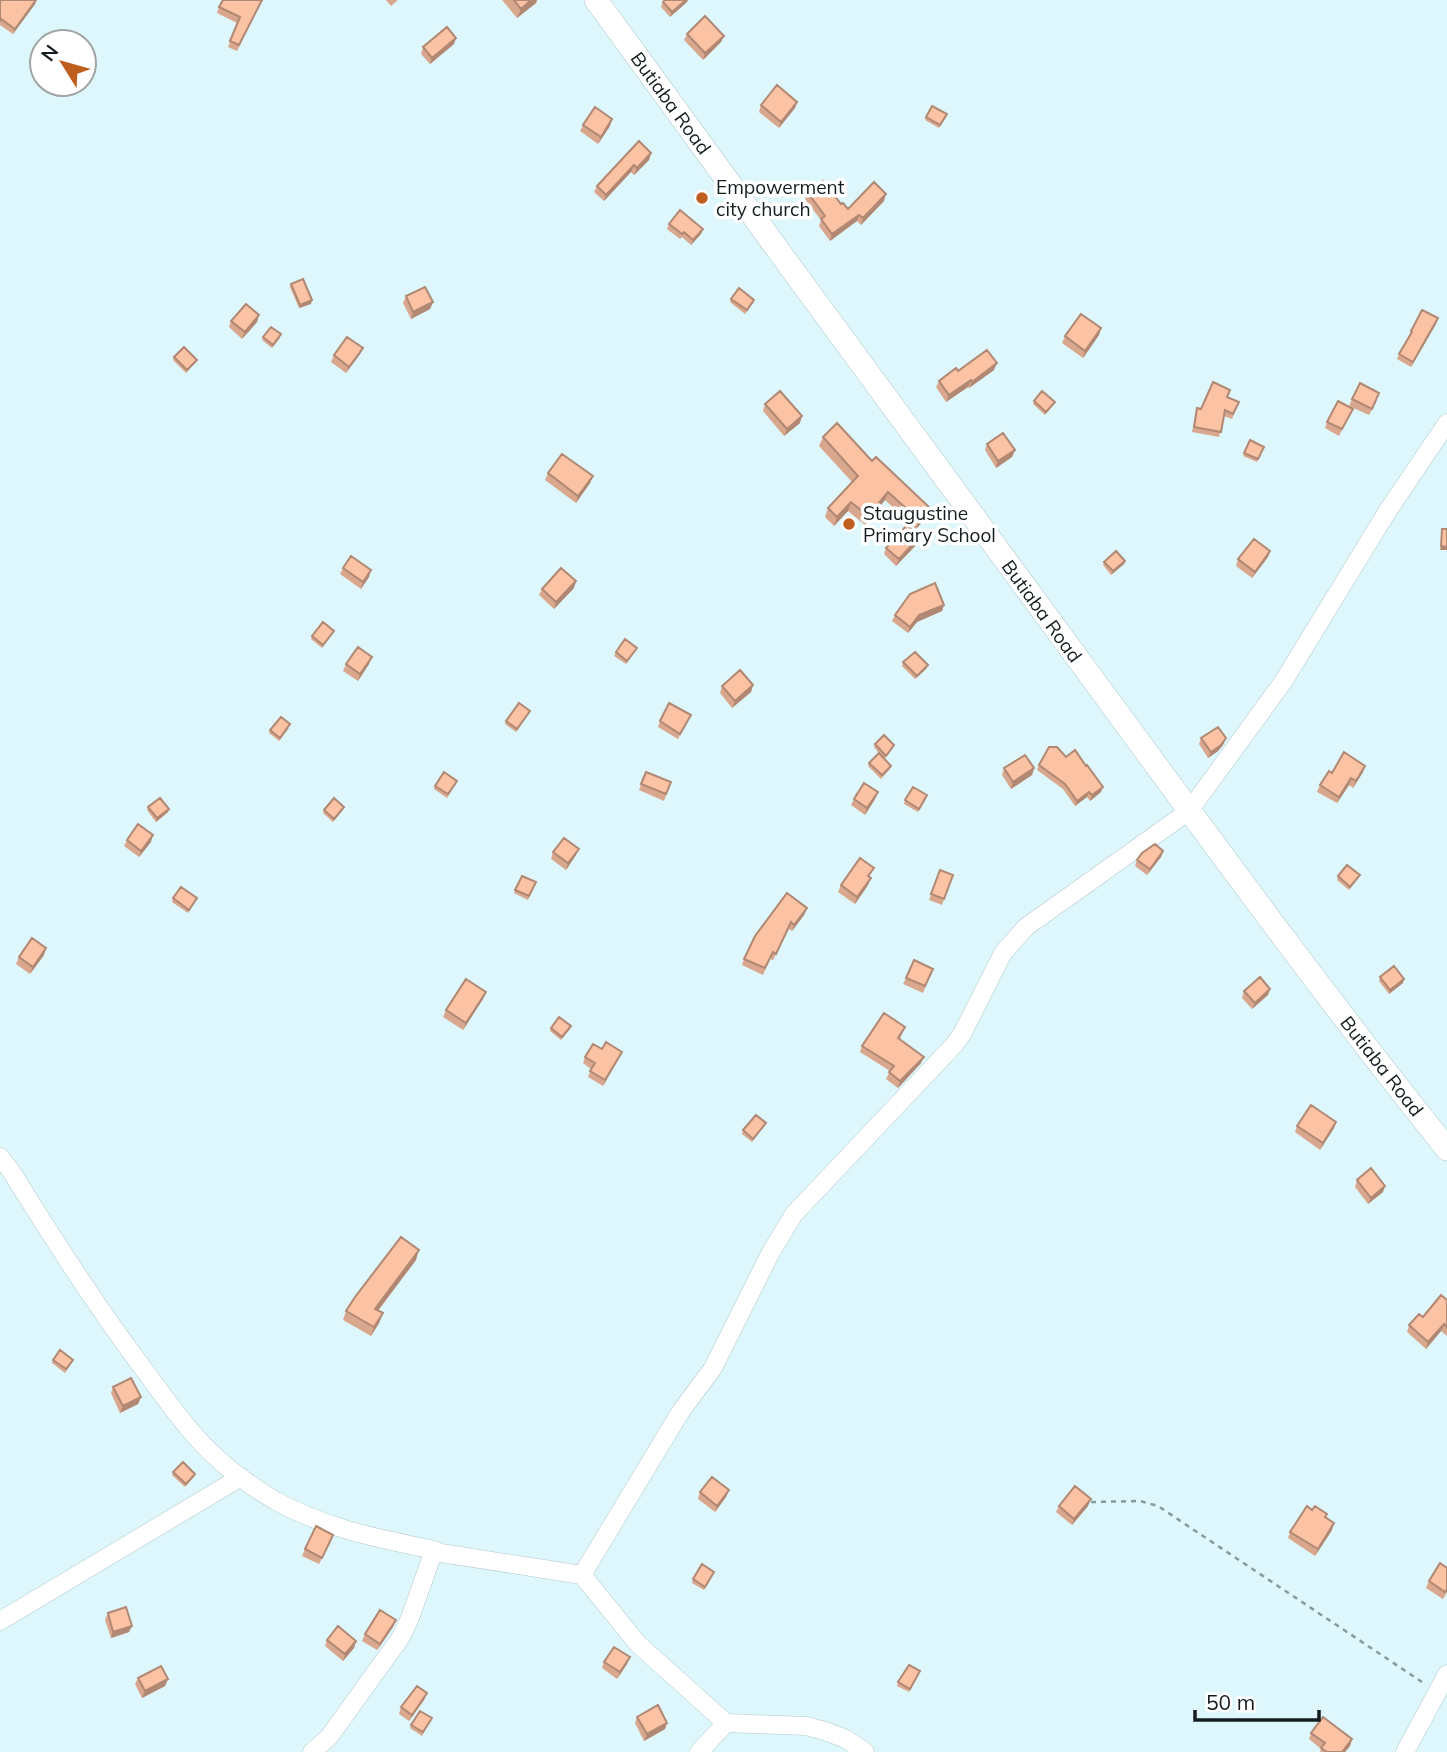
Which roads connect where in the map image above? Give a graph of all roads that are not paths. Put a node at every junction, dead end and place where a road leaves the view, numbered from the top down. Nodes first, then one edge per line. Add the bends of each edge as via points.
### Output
1 (596, 0) edge
2 (1447, 423) edge
3 (1189, 811) junction
4 (1447, 1149) edge
5 (0, 1157) edge
6 (241, 1477) junction
7 (434, 1550) junction
8 (582, 1575) junction
9 (0, 1621) edge
10 (1447, 1674) edge
11 (726, 1723) junction
12 (312, 1752) edge
13 (699, 1752) edge
14 (865, 1752) edge
15 (1405, 1752) edge

1 - 3 main road, Butiaba Road
2 - 3 street via 1283,682
3 - 4 main road, Butiaba Road
3 - 8 street via 1026,927 1003,953 955,1044 794,1214 713,1368 681,1411
5 - 6 street via 144,1370 191,1432
6 - 7 street via 308,1517 357,1534
6 - 9 street
7 - 8 street
7 - 12 street via 401,1637 329,1737
8 - 11 street via 638,1644
10 - 15 street
11 - 13 street
11 - 14 street via 806,1726

